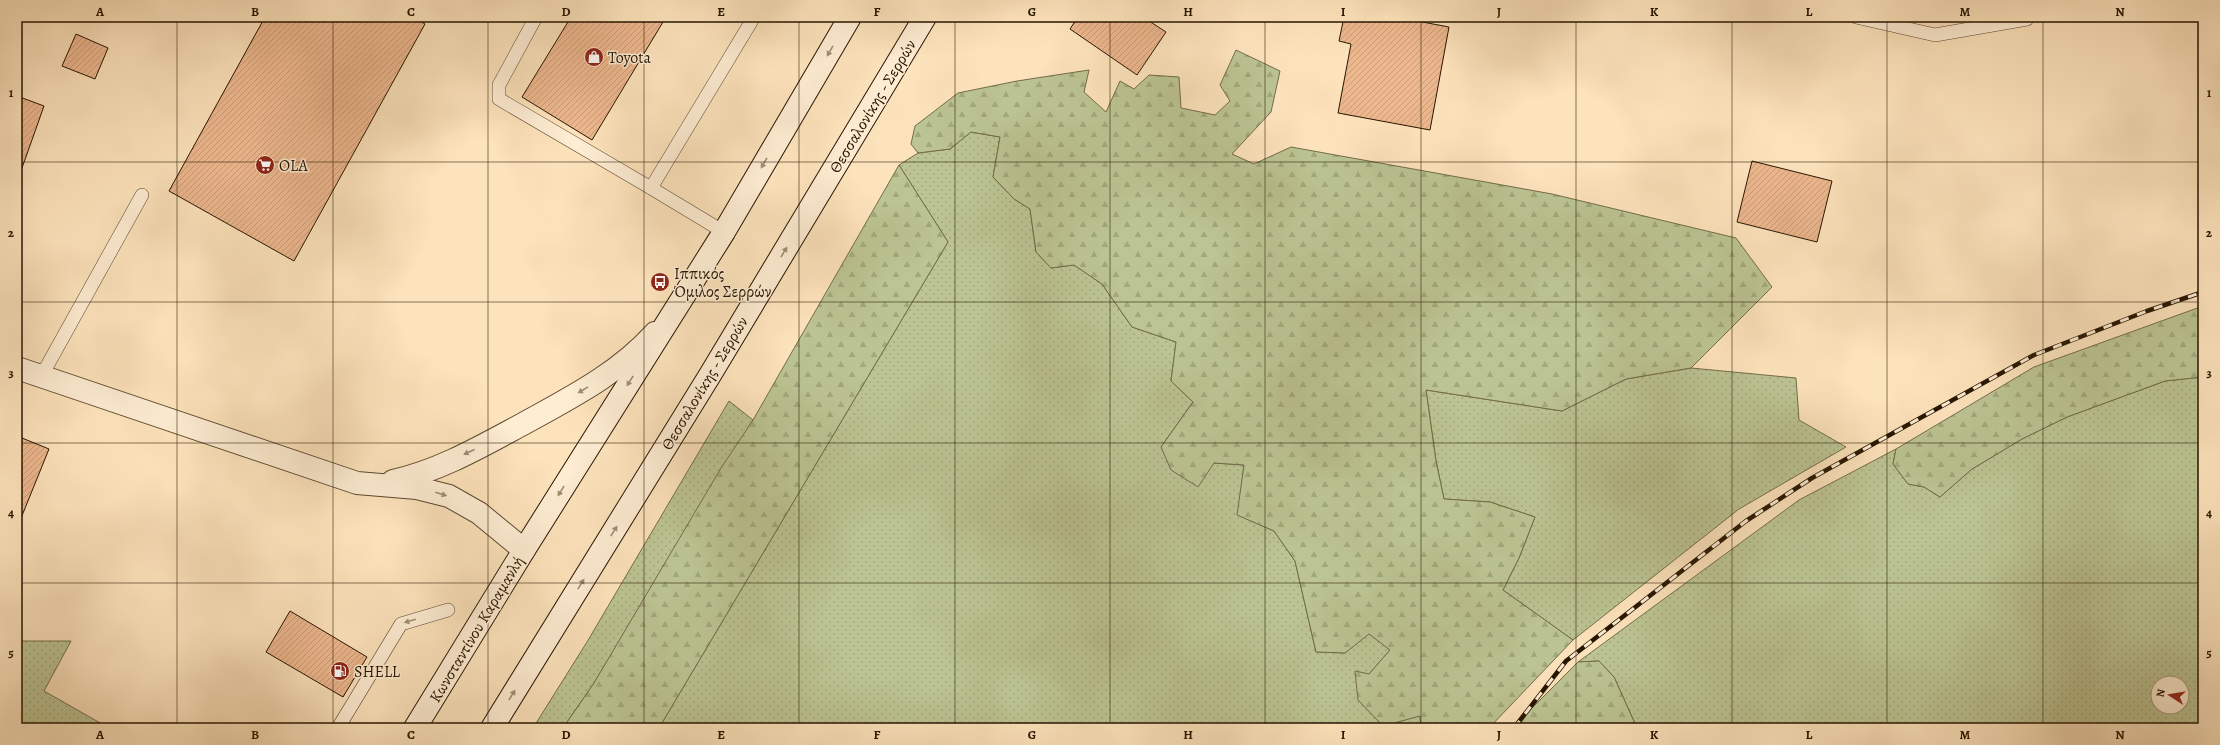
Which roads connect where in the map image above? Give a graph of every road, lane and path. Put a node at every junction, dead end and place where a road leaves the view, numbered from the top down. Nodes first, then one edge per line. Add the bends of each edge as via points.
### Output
1 (536, 17) edge
2 (754, 17) edge
3 (850, 17) edge
4 (925, 17) edge
5 (1856, 17) edge
6 (2028, 17) edge
7 (651, 188) junction
8 (142, 195) dead end
9 (724, 232) junction
10 (675, 310) junction
11 (17, 368) edge
12 (42, 375) junction
13 (374, 486) junction
14 (524, 550) junction
15 (448, 610) dead end
16 (338, 728) edge
17 (415, 728) edge
18 (492, 728) edge

1 - 7 lane via 499,84 499,98
2 - 7 lane
3 -> 9 main road
18 -> 4 main road, Θεσσαλονίκης - Σερρών
5 - 6 lane via 1935,35
7 - 9 lane
8 - 12 lane
9 - 10 main road
10 -> 13 main road via 639,350 599,381 479,447 416,476
10 -> 14 main road
11 - 12 main road
12 - 13 main road via 326,473
13 -> 14 main road via 417,488 453,498 479,513
14 - 17 main road, Κωνσταντίνου Καραμανλή
15 -> 16 lane via 400,624

